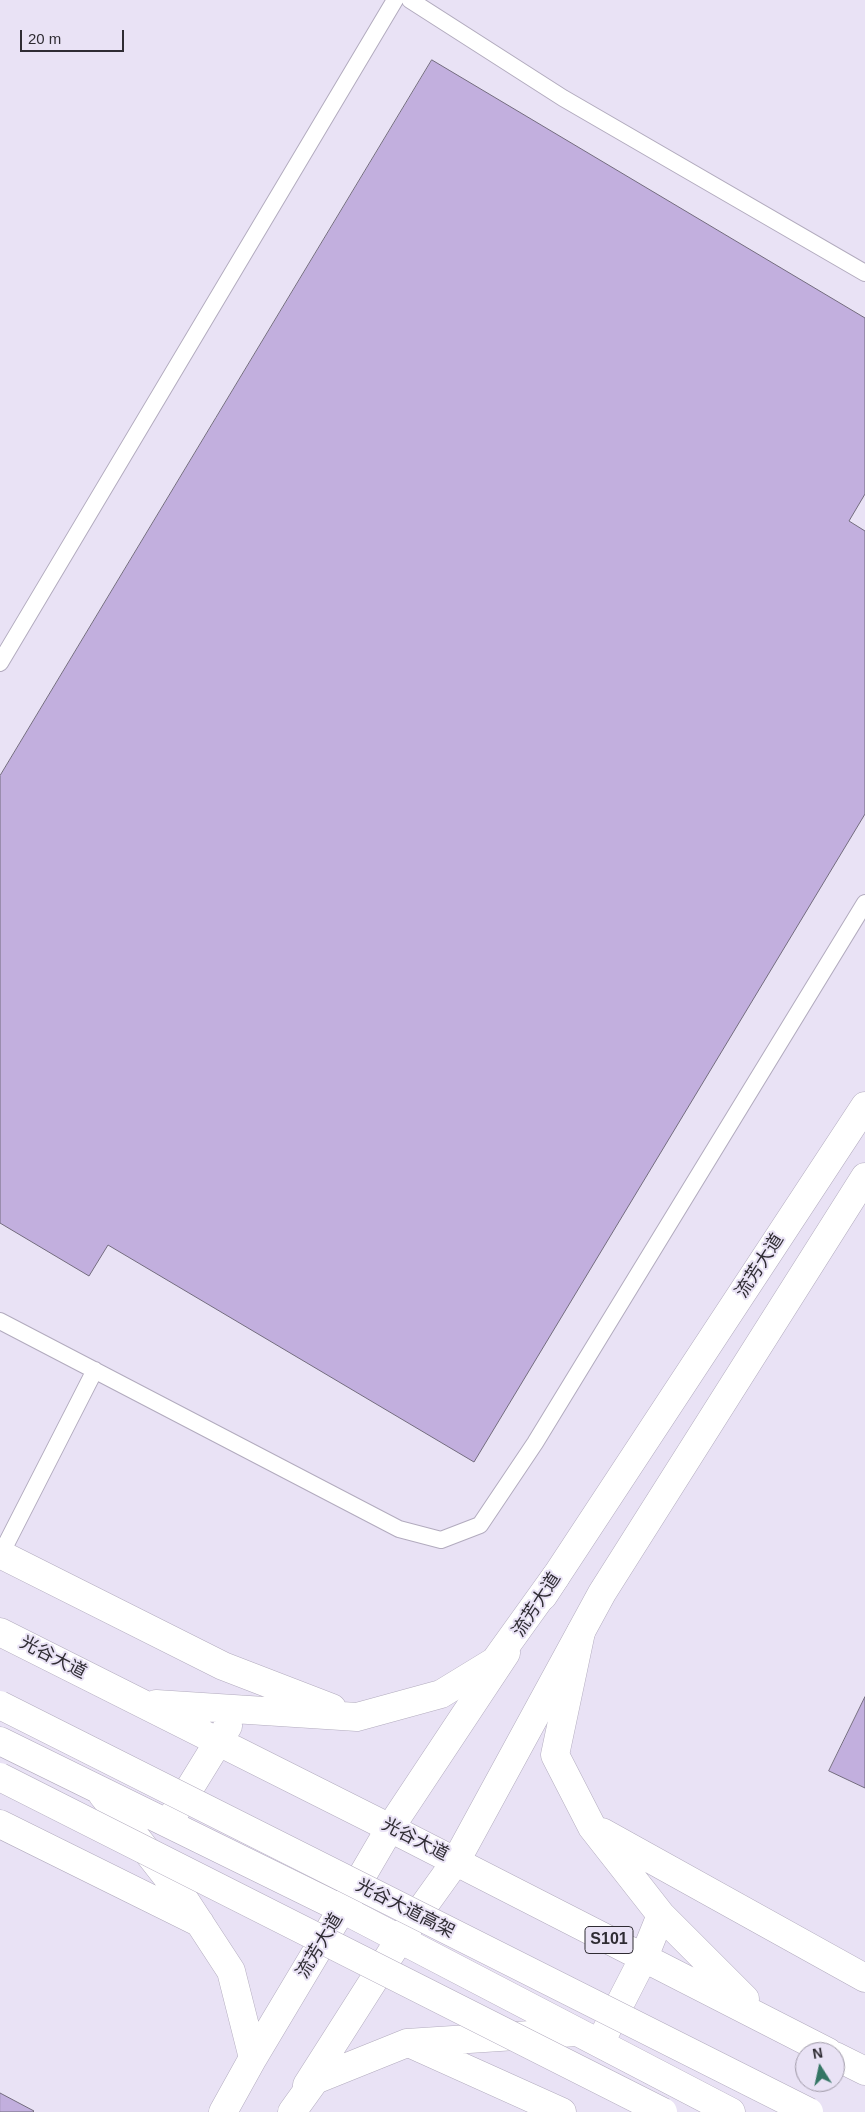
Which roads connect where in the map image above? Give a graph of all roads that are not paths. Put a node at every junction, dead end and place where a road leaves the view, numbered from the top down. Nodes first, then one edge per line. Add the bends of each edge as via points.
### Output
1 (395, 0) edge
2 (410, 0) edge
3 (865, 273) edge
4 (0, 663) edge
5 (865, 904) edge
6 (865, 1106) edge
7 (865, 1176) edge
8 (0, 1320) edge
9 (95, 1370) junction
10 (0, 1554) edge
11 (556, 1576) junction
12 (0, 1632) edge
13 (581, 1632) junction
14 (143, 1703) junction
15 (0, 1705) edge
16 (238, 1709) junction
17 (356, 1717) junction
18 (0, 1741) edge
19 (219, 1741) junction
20 (0, 1777) edge
21 (98, 1789) junction
22 (0, 1824) edge
23 (168, 1824) junction
24 (592, 1827) junction
25 (390, 1828) junction
26 (149, 1854) junction
27 (456, 1861) junction
28 (342, 1909) junction
29 (661, 1915) junction
30 (200, 1923) junction
31 (400, 1939) junction
32 (644, 1957) junction
33 (865, 1978) edge
34 (769, 2022) junction
35 (589, 2038) junction
36 (808, 2042) edge
37 (407, 2043) junction
38 (253, 2058) junction
39 (845, 2061) edge
40 (865, 2071) edge
41 (223, 2112) edge
42 (291, 2112) edge
43 (562, 2112) edge
44 (663, 2112) edge
45 (731, 2112) edge
46 (809, 2112) edge

1 - 4 lane
2 - 3 lane via 563,98
5 - 9 lane via 535,1443 480,1525 441,1540 399,1529
6 - 11 main road, 流芳大道
7 - 13 main road via 602,1593
8 - 9 lane
9 - 10 lane
10 - 17 main road via 223,1666
11 - 17 main road via 495,1661 441,1694
11 - 25 main road, 流芳大道
12 - 14 main road, 光谷大道
13 - 24 main road via 555,1755
13 - 27 main road
14 - 16 main road
14 - 19 main road, 光谷大道
15 - 46 main road, 光谷大道高架, bridge
16 - 17 main road
16 - 19 main road
18 - 21 main road
19 - 23 main road
19 - 25 main road, 光谷大道
20 - 44 main road, bridge
21 - 23 main road
21 - 26 main road
22 - 30 main road
23 - 26 main road
23 - 28 main road
24 - 29 main road
24 - 33 main road
25 - 27 main road, 光谷大道 / S101
25 - 28 main road, 流芳大道
26 - 30 main road
27 - 31 main road
27 - 32 main road, 光谷大道 / S101
28 - 31 main road
28 - 38 main road, 流芳大道
29 - 32 main road
29 - 34 main road
30 - 38 main road via 231,1971
31 - 35 main road
31 - 42 main road
32 - 34 main road, 光谷大道 / S101
32 - 35 main road
34 - 36 main road, 光谷大道 / S101
35 - 37 main road
35 - 45 main road
37 - 42 main road via 315,2080
37 - 43 main road
38 - 41 main road, 流芳大道
39 - 40 main road

